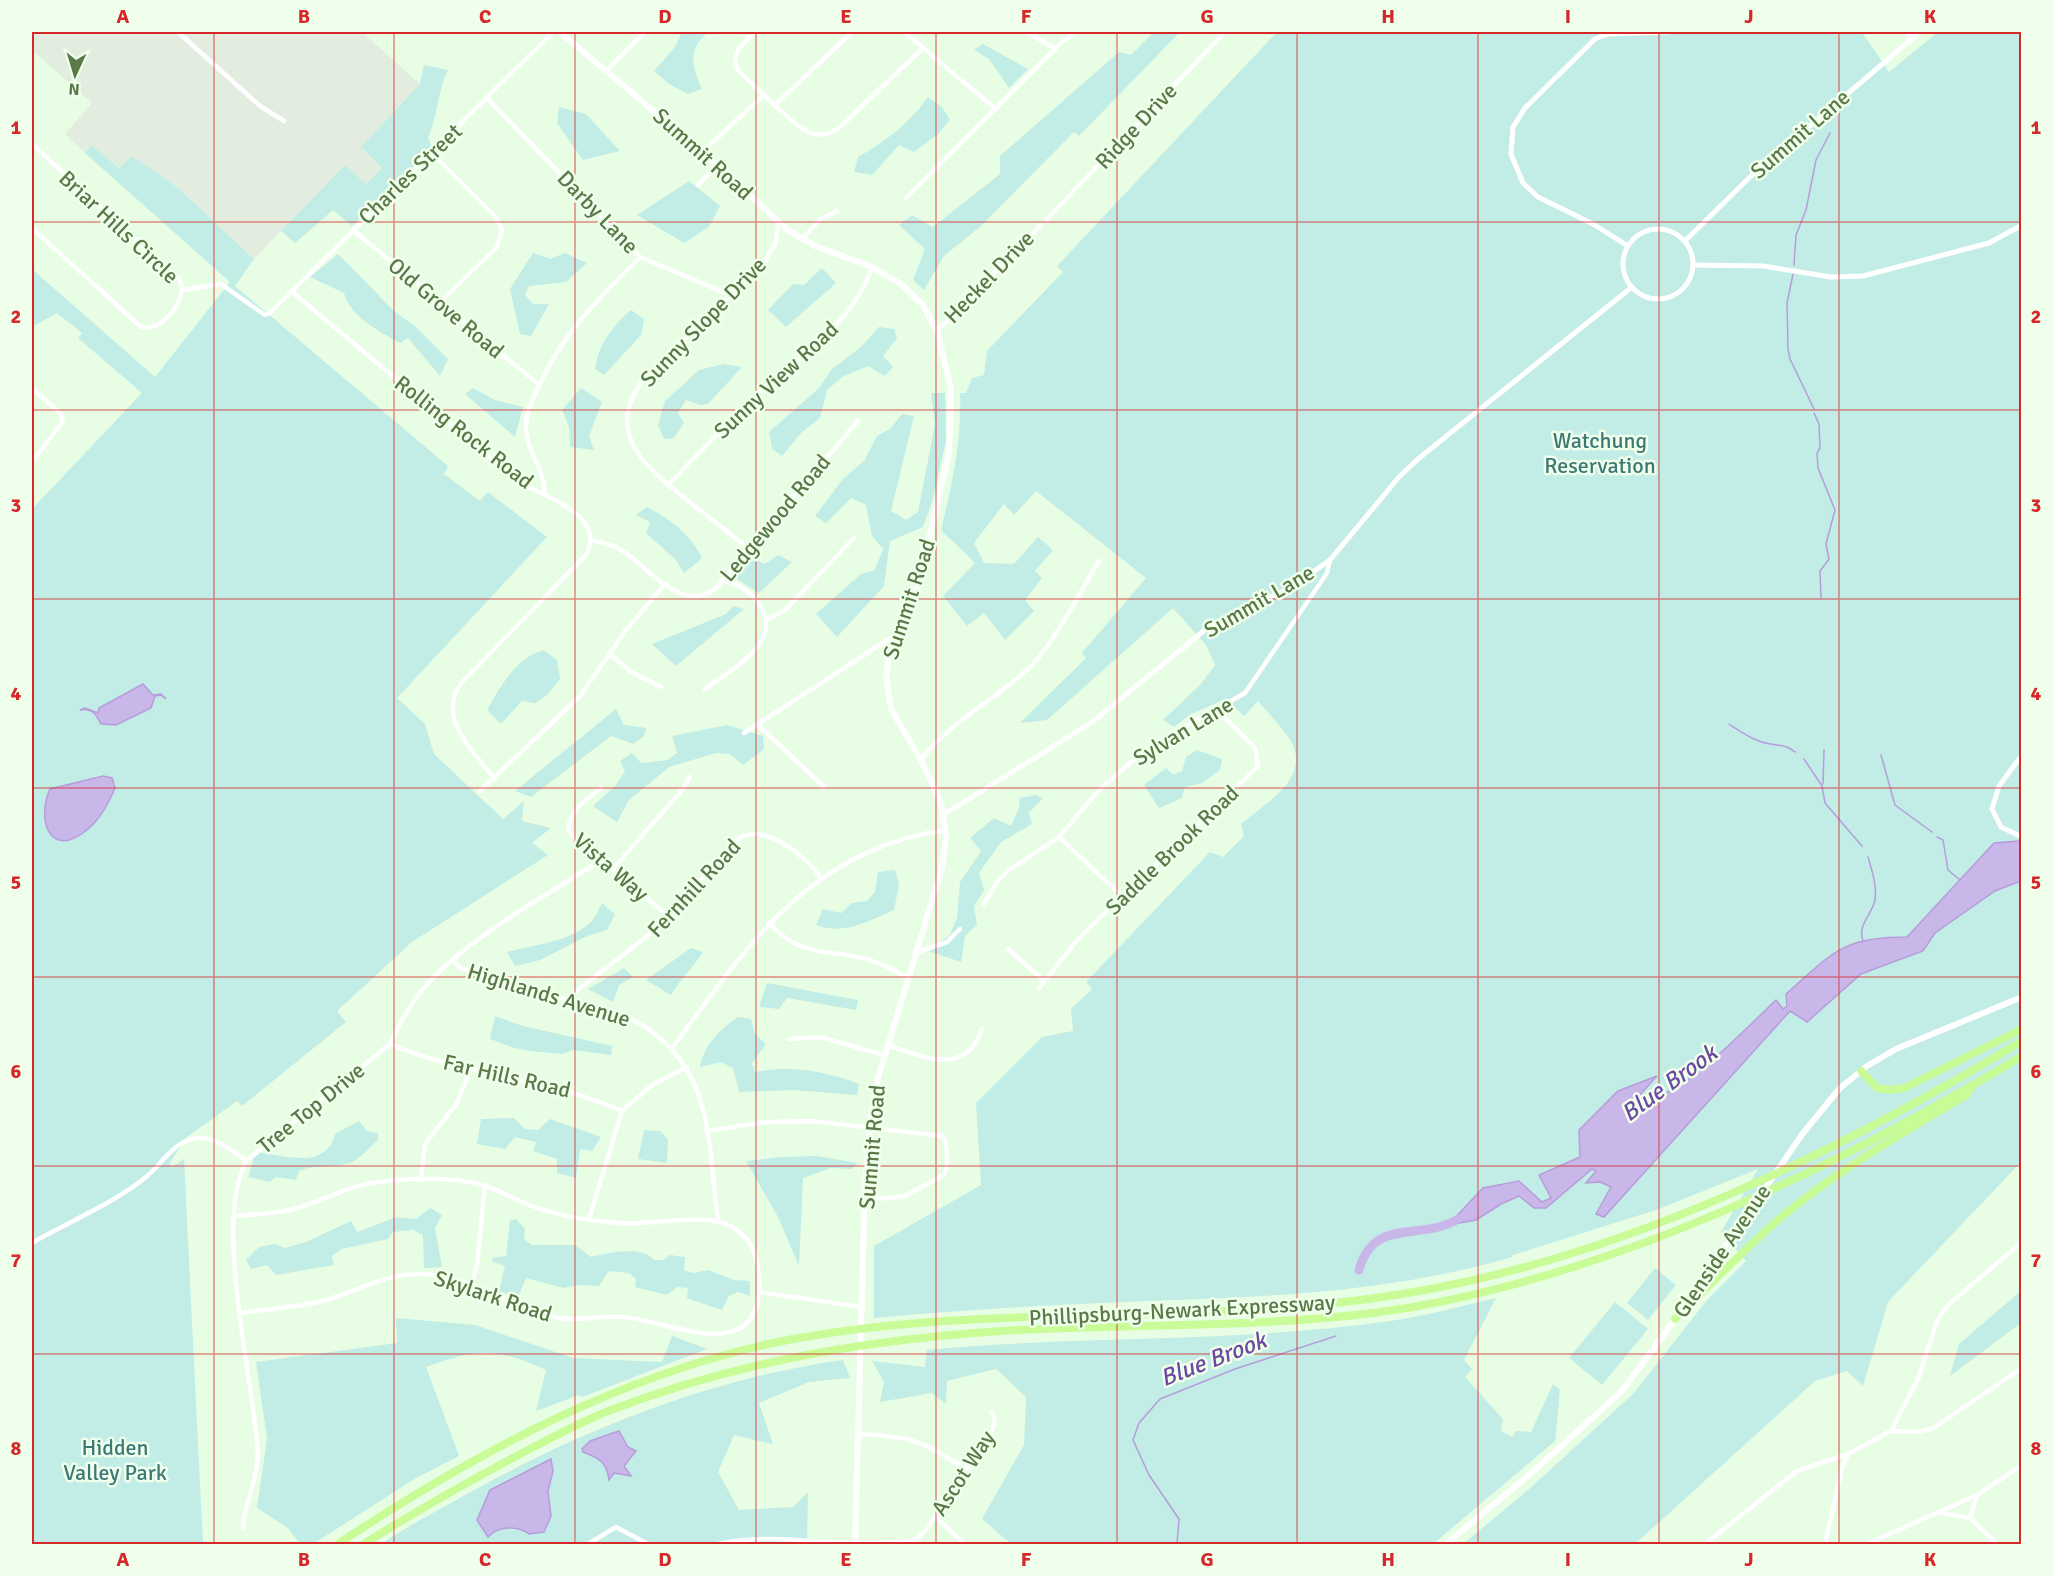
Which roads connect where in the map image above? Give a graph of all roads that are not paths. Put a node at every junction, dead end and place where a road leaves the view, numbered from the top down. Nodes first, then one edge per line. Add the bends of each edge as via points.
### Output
1 (178, 32) edge
2 (553, 32) edge
3 (560, 32) edge
4 (645, 32) edge
5 (755, 32) edge
6 (852, 32) edge
7 (904, 32) edge
8 (1027, 32) edge
9 (1076, 32) edge
10 (1225, 32) edge
11 (1669, 32) edge
12 (1906, 32) edge
13 (1920, 32) edge
14 (1911, 38) junction
15 (923, 48) junction
16 (1056, 48) junction
17 (607, 70) junction
18 (765, 94) junction
19 (488, 98) junction
20 (776, 104) junction
21 (996, 110) junction
22 (284, 121) dead end
23 (32, 144) edge
24 (702, 152) junction
25 (432, 153) junction
26 (717, 165) junction
27 (698, 185) dead end
28 (906, 198) dead end
29 (837, 211) dead end
30 (1046, 220) dead end
31 (779, 222) junction
32 (1041, 225) dead end
33 (2022, 225) edge
34 (32, 228) edge
35 (353, 230) junction
36 (802, 239) junction
37 (1685, 241) junction
38 (1628, 246) junction
39 (640, 257) junction
40 (1693, 265) junction
41 (872, 267) junction
42 (1632, 287) junction
43 (183, 290) junction
44 (291, 291) junction
45 (730, 295) junction
46 (440, 302) junction
47 (937, 331) junction
48 (539, 385) junction
49 (32, 388) edge
50 (858, 421) dead end
51 (32, 462) edge
52 (668, 485) junction
53 (545, 494) junction
54 (854, 538) dead end
55 (591, 540) junction
56 (748, 548) junction
57 (1330, 560) junction
58 (1099, 561) dead end
59 (722, 580) junction
60 (665, 584) junction
61 (766, 620) junction
62 (895, 635) junction
63 (609, 653) junction
64 (661, 687) dead end
65 (705, 689) dead end
66 (1217, 710) junction
67 (757, 724) junction
68 (744, 733) dead end
69 (2022, 755) edge
70 (921, 760) junction
71 (690, 777) dead end
72 (494, 778) junction
73 (824, 787) dead end
74 (602, 788) dead end
75 (480, 791) dead end
76 (943, 815) junction
77 (946, 830) junction
78 (1059, 837) junction
79 (2022, 837) edge
80 (600, 861) junction
81 (612, 870) junction
82 (821, 878) junction
83 (1123, 897) junction
84 (984, 903) dead end
85 (669, 917) junction
86 (769, 922) junction
87 (960, 929) dead end
88 (1008, 949) dead end
89 (915, 953) junction
90 (453, 961) junction
91 (908, 978) junction
92 (1044, 981) junction
93 (1039, 988) dead end
94 (2022, 997) edge
95 (572, 1001) junction
96 (982, 1029) dead end
97 (2022, 1029) edge
98 (789, 1039) dead end
99 (2022, 1041) edge
100 (390, 1044) junction
101 (888, 1045) junction
102 (673, 1047) junction
103 (884, 1055) junction
104 (2022, 1056) edge
105 (687, 1067) junction
106 (470, 1070) junction
107 (1860, 1071) junction
108 (1972, 1085) junction
109 (622, 1111) junction
110 (870, 1130) junction
111 (706, 1131) junction
112 (246, 1161) junction
113 (421, 1180) junction
114 (485, 1185) junction
115 (865, 1200) junction
116 (234, 1216) junction
117 (589, 1219) junction
118 (718, 1221) junction
119 (2022, 1242) edge
120 (32, 1243) edge
121 (471, 1286) junction
122 (759, 1292) junction
123 (863, 1310) junction
124 (241, 1313) junction
125 (1676, 1319) junction
126 (2022, 1368) edge
127 (992, 1412) dead end
128 (1891, 1431) junction
129 (859, 1434) junction
130 (1848, 1454) junction
131 (1832, 1458) junction
132 (2022, 1465) edge
133 (1842, 1468) junction
134 (965, 1469) junction
135 (1977, 1495) junction
136 (1939, 1513) junction
137 (935, 1516) junction
138 (1970, 1518) junction
139 (243, 1528) dead end
140 (855, 1544) edge
141 (338, 1545) edge
142 (364, 1545) edge
143 (588, 1545) edge
144 (648, 1545) edge
145 (718, 1545) edge
146 (964, 1545) edge
147 (1446, 1545) edge
148 (1705, 1545) edge
149 (1825, 1545) edge
150 (1867, 1545) edge
151 (1997, 1545) edge

1 - 22 street via 258,104
2 - 19 street, Charles Street
3 - 17 main road, Summit Road
4 - 17 street
5 - 18 street via 737,51 735,62
6 - 20 street
7 - 15 street
8 - 16 street
9 - 16 street
10 - 30 street, Ridge Drive
11 - 38 street via 1608,34 1595,39 1525,108 1510,137 1516,169 1531,191
12 - 14 street
13 - 14 street, Summit Lane
14 - 37 street, Summit Lane via 1751,176
15 - 20 street via 829,133 808,132
15 - 21 street
16 - 21 street
17 - 24 main road, Summit Road
18 - 20 street
18 - 24 street
19 - 25 street, Charles Street
19 - 39 street, Darby Lane
21 - 28 street
23 - 43 street, Briar Hills Circle via 179,279
24 - 26 main road, Summit Road
25 - 35 street, Charles Street
25 - 46 street via 496,217 502,230 497,247
26 - 27 street
26 - 31 main road, Summit Road
29 - 36 street via 821,219
31 - 36 main road, Summit Road
31 - 45 street, Sunny Slope Drive via 768,257
32 - 47 street, Heckel Drive
33 - 40 street via 1989,243 1863,276 1831,277 1763,266
34 - 43 street, Briar Hills Circle via 144,328 160,323 180,300
35 - 44 street, Charles Street
35 - 46 street, Old Grove Road
36 - 41 main road, Summit Road
37 - 38 street via 1676,234 1655,229 1635,237
37 - 40 street
38 - 42 street via 1623,267
39 - 45 street, Darby Lane
39 - 48 street via 585,312 563,341
40 - 42 street via 1684,287 1664,298 1641,294
41 - 47 main road, Summit Road via 913,294
41 - 52 street, Sunny View Road via 865,286 846,314 747,404
42 - 57 street, Summit Lane via 1418,459 1386,491
43 - 44 street, Charles Street via 221,284 265,315
44 - 53 street, Rolling Rock Road via 522,484
45 - 52 street, Sunny Slope Drive via 646,376 632,400 628,428 634,448 645,466
46 - 48 street, Old Grove Road
47 - 62 main road, Summit Road via 951,389 949,453 918,586
48 - 53 street via 527,412 526,432 544,480
49 - 51 street via 63,420
50 - 56 street, Ledgewood Road
52 - 56 street, Sunny Slope Drive
53 - 55 street, Rolling Rock Road via 583,521
54 - 61 street via 784,611
55 - 60 street, Ledgewood Road via 617,547
55 - 72 street via 582,559 455,693 455,726
56 - 59 street, Ledgewood Road
57 - 66 street, Sylvan Lane via 1327,573 1245,693
57 - 76 street, Summit Lane via 1292,587 1211,625 1090,723
58 - 70 street via 1031,667 946,730
59 - 60 street, Ledgewood Road via 707,594 694,597 681,595
59 - 61 street via 749,593
60 - 63 street
61 - 65 street via 766,633 759,646
62 - 67 street
62 - 70 main road, Summit Road via 886,668 888,698
63 - 64 street via 631,672
63 - 72 street via 580,696
66 - 78 street, Sylvan Lane via 1145,750 1099,790
66 - 83 street, Saddle Brook Road via 1255,748 1258,766
67 - 68 street
67 - 73 street
69 - 79 street via 1999,786 1992,804 2001,827
70 - 76 main road, Summit Road
71 - 81 street
72 - 75 street
74 - 80 street, Vista Way via 572,815 568,828
76 - 77 main road, Summit Road
77 - 82 street via 884,843
77 - 89 main road, Summit Road via 942,868
78 - 83 street
78 - 84 street, Sylvan Lane via 1008,871
80 - 81 street, Vista Way
80 - 90 street, Tree Top Drive
81 - 85 street, Vista Way
82 - 85 street, Fernhill Road via 803,857 764,834 749,833 736,841
82 - 86 street
83 - 92 street, Saddle Brook Road via 1070,948
85 - 95 street, Fernhill Road via 640,944 575,992
86 - 91 street via 781,935 804,948 868,959
86 - 102 street
87 - 89 street via 947,942
88 - 92 street
89 - 91 main road, Summit Road
90 - 95 street, Highlands Avenue via 460,968
90 - 100 street, Tree Top Drive via 417,996
91 - 101 main road, Summit Road
92 - 93 street, Saddle Brook Road
94 - 107 main road, Glenside Avenue via 1902,1046
95 - 102 street, Highlands Avenue via 630,1018 649,1027
96 - 101 street via 974,1045 956,1059 925,1057
97 - 107 highway via 1900,1089 1877,1088
98 - 103 street via 820,1037
99 - 141 highway, Phillipsburg-Newark Expressway via 1807,1158 1744,1187 1581,1250 1448,1286 1336,1303 947,1322 814,1336 722,1355 651,1378 511,1441 431,1484
100 - 106 street, Far Hills Road
100 - 112 street, Tree Top Drive
101 - 103 main road, Summit Road
102 - 105 street, Highlands Avenue
103 - 110 main road, Summit Road
104 - 108 highway, Phillipsburg-Newark Expressway
105 - 109 street via 652,1085
105 - 111 street, Highlands Avenue via 700,1095
106 - 109 street, Far Hills Road via 577,1092
106 - 113 street via 457,1103 425,1144
107 - 125 main road, Glenside Avenue via 1822,1107
108 - 125 highway via 1966,1095 1864,1156 1800,1203 1731,1263
108 - 142 highway, Phillipsburg-Newark Expressway via 1827,1163 1731,1207 1591,1260 1485,1290 1391,1310 1290,1320 1017,1330 910,1339 826,1349 705,1378 608,1411 433,1500
109 - 117 street
110 - 111 street via 812,1121 766,1122
110 - 115 main road, Summit Road
110 - 115 street via 939,1134 946,1142 946,1169 944,1175 905,1196
111 - 118 street, Highlands Avenue
112 - 116 street, Tree Top Drive via 237,1182
112 - 120 street via 212,1140 188,1140 169,1152 140,1182
113 - 114 street via 461,1180
113 - 116 street via 362,1185 294,1209
114 - 117 street via 538,1208
114 - 121 street via 478,1259
115 - 123 main road, Summit Road
116 - 124 street, Tree Top Drive
117 - 118 street via 624,1224
118 - 122 street via 737,1230 753,1248
119 - 128 street via 1948,1305 1931,1335 1908,1402
121 - 122 street, Skylark Road via 560,1318 623,1317 683,1331 719,1333 734,1331 747,1323 756,1311
121 - 124 street, Skylark Road via 433,1275 408,1274 318,1302
122 - 123 street
123 - 129 main road, Summit Road
124 - 139 street, Tree Top Drive via 258,1454
125 - 147 main road, Glenside Avenue via 1622,1391
126 - 128 street via 1932,1429
127 - 134 street, Ascot Way via 993,1429
128 - 130 street
129 - 134 street via 905,1437
129 - 140 main road, Summit Road
130 - 131 street
130 - 133 street
131 - 133 street
131 - 148 street via 1782,1480
132 - 135 street
133 - 149 street
134 - 137 street, Ascot Way
135 - 136 street
135 - 138 street
136 - 138 street
136 - 150 street
137 - 140 street, Ascot Way via 923,1533 910,1541
137 - 146 street
138 - 151 street
140 - 145 street, Ascot Way via 732,1541
143 - 144 street via 616,1527

